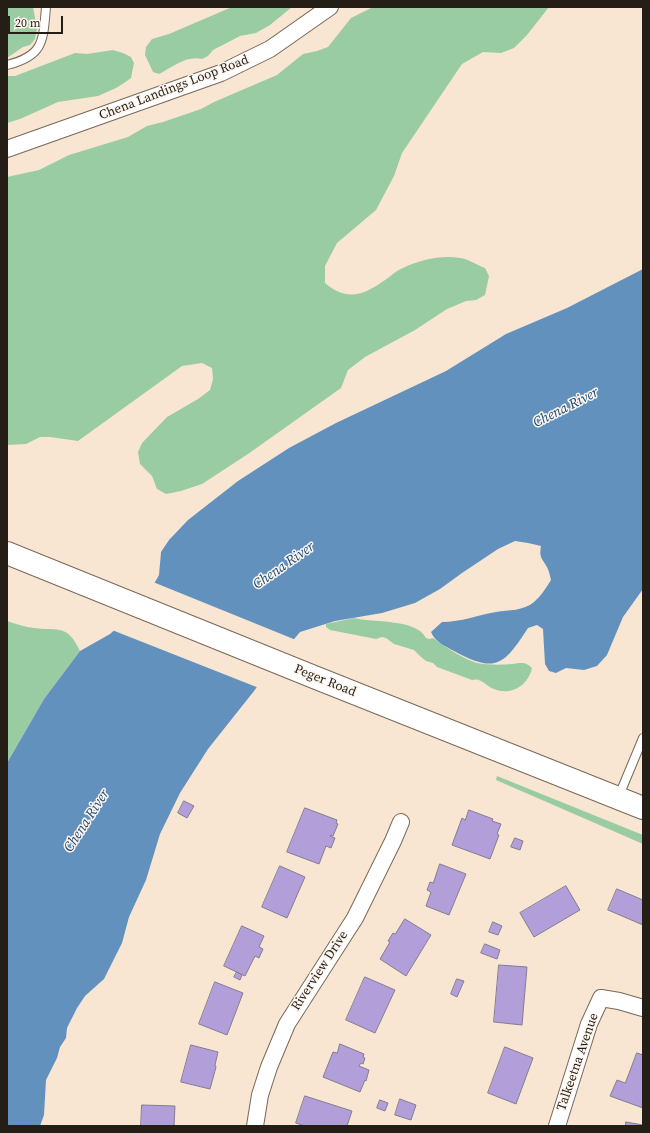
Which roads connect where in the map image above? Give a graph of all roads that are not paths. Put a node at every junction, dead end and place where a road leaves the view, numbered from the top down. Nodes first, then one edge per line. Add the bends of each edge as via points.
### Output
1 (46, 7) edge
2 (330, 7) edge
3 (7, 65) edge
4 (7, 150) edge
5 (7, 553) edge
6 (643, 738) edge
7 (618, 798) junction
8 (643, 808) edge
9 (401, 822) dead end
10 (643, 1008) edge
11 (255, 1126) edge
12 (557, 1126) edge

1 - 3 lane via 44,34 37,49 21,62
2 - 4 street, Chena Landings Loop Road via 270,49 221,73
5 - 7 main road, Peger Road
6 - 7 lane
7 - 8 main road, Peger Road
9 - 11 street, Riverview Drive via 355,918 287,1024 260,1095
10 - 12 street, Talkeetna Avenue via 601,998 588,1024

